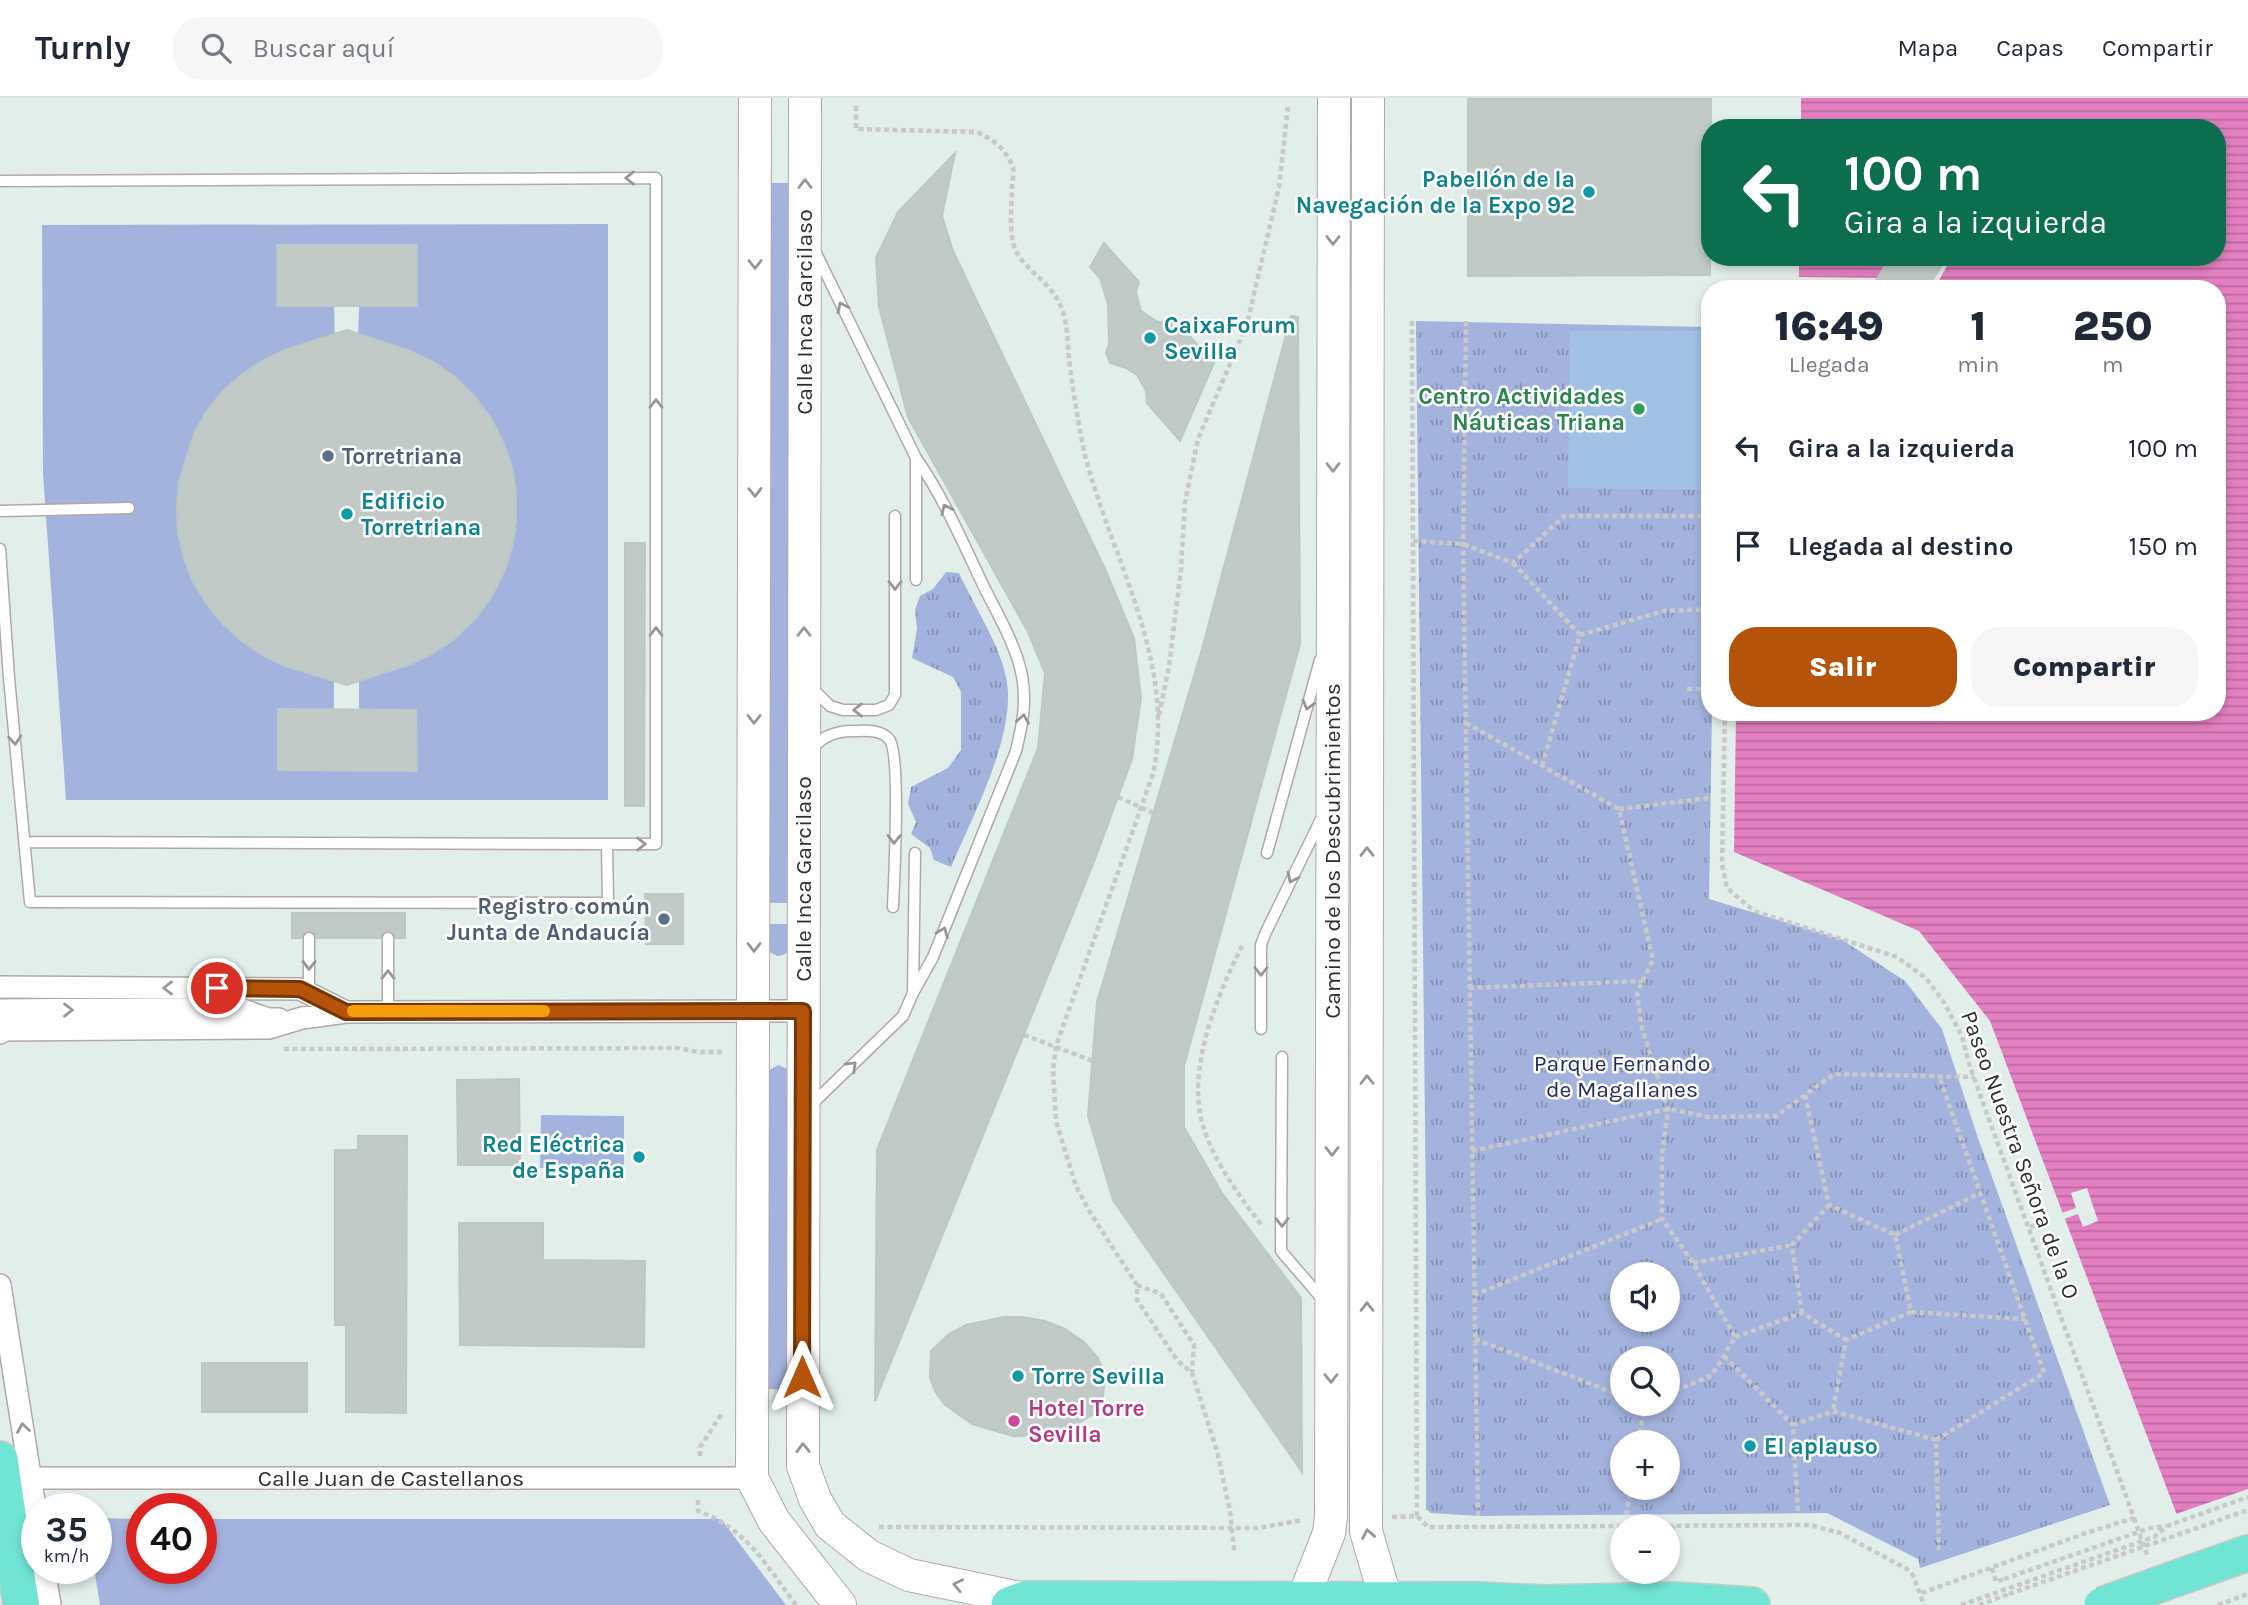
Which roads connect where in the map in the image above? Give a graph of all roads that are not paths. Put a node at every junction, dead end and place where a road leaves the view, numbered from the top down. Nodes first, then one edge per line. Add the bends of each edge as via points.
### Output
1 (755, 98) edge
2 (805, 98) edge
3 (1334, 98) edge
4 (1368, 98) edge
5 (0, 181) edge
6 (804, 230) junction
7 (916, 458) junction
8 (129, 509) dead end
9 (0, 511) edge
10 (895, 516) dead end
11 (0, 549) edge
12 (916, 580) dead end
13 (1333, 615) junction
14 (804, 678) junction
15 (804, 762) junction
16 (1332, 796) junction
17 (24, 842) junction
18 (607, 844) junction
19 (915, 853) dead end
20 (1267, 853) dead end
21 (893, 906) dead end
22 (309, 938) dead end
23 (388, 938) dead end
24 (0, 987) edge
25 (309, 993) junction
26 (913, 993) junction
27 (0, 1010) edge
28 (388, 1011) junction
29 (754, 1011) junction
30 (803, 1011) junction
31 (346, 1012) junction
32 (302, 1018) junction
33 (1261, 1028) dead end
34 (0, 1033) edge
35 (1282, 1057) dead end
36 (803, 1113) junction
37 (0, 1285) edge
38 (1331, 1310) junction
39 (0, 1460) edge
40 (30, 1478) junction
41 (752, 1478) junction
42 (32, 1493) edge
43 (2248, 1553) edge
44 (47, 1584) edge
45 (1303, 1599) junction
46 (1386, 1600) junction
47 (1017, 1602) edge
48 (1546, 1604) edge
49 (21, 1605) edge
50 (50, 1605) edge
51 (841, 1605) edge
52 (1752, 1605) edge
53 (2102, 1605) edge

1 -> 29 street
6 -> 2 street, Calle Inca Garcilaso
3 -> 13 street, Camino de los Descubrimientos
46 -> 4 street, Camino de los Descubrimientos via 1366,1531
18 -> 5 lane via 656,844 656,178
7 -> 6 lane
14 -> 6 street, Calle Inca Garcilaso
7 - 12 lane
26 -> 7 lane via 933,957 1016,751 1025,702 1013,646 934,484
8 - 9 lane
10 -> 14 lane via 895,695 889,705 876,710 843,710 830,706
11 -> 17 lane
13 - 16 street, Camino de los Descubrimientos
13 -> 20 lane
14 - 15 street, Calle Inca Garcilaso
15 -> 21 lane via 813,746 842,731 875,731 888,737 894,748 895,771
15 - 30 street, Calle Inca Garcilaso
16 -> 33 lane via 1261,945
16 -> 38 street, Camino de los Descubrimientos
17 - 18 lane
17 - 18 lane via 30,902 388,909 608,904
19 - 26 lane
22 -> 25 lane
28 -> 23 lane
25 -> 24 street via 300,989
25 - 31 street
36 -> 26 lane via 903,1016
27 -> 32 street via 237,1008 268,1019
28 - 29 street
28 - 31 street
29 - 30 street
29 - 41 street
30 - 36 street, Calle Inca Garcilaso
31 - 32 street
32 - 34 street via 269,1028
35 -> 38 lane via 1282,1251
47 -> 36 street, Calle Inca Garcilaso via 909,1575 869,1556 830,1525 815,1499 803,1466
40 -> 37 street
38 -> 45 street, Camino de los Descubrimientos via 1331,1521
39 - 49 main road
40 - 41 street, Calle Juan de Castellanos
40 - 42 street
41 - 51 street via 774,1521
43 - 53 main road, bridge
44 - 50 street
45 - 46 main road
45 - 47 main road
46 - 48 main road
48 - 52 main road via 1673,1600

